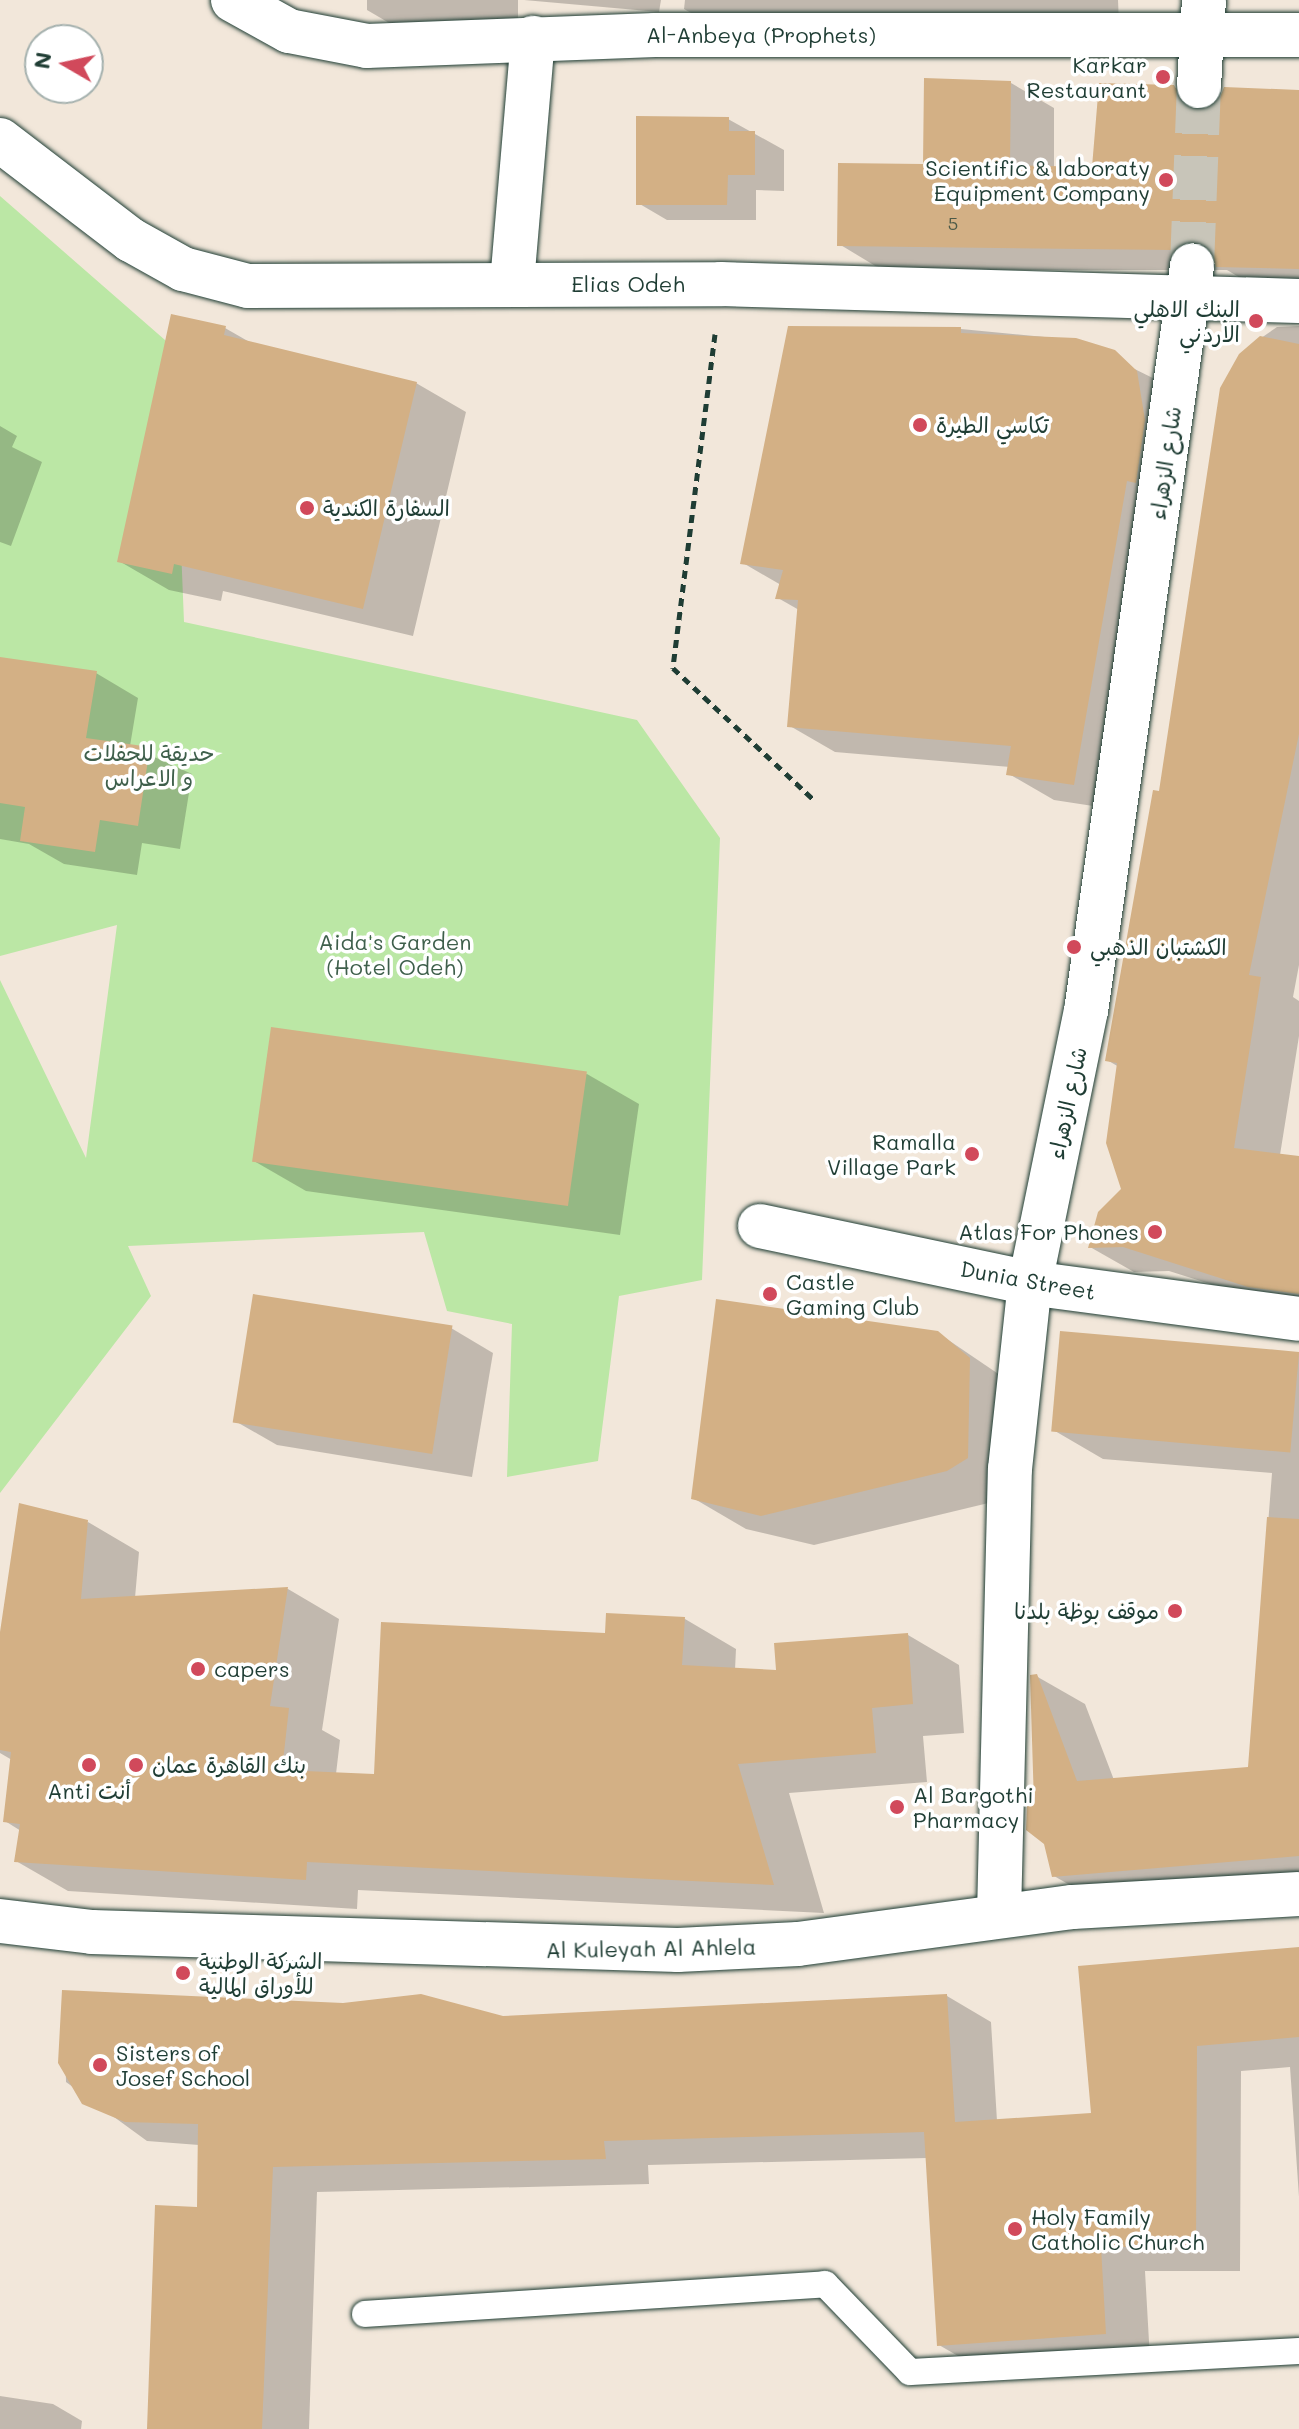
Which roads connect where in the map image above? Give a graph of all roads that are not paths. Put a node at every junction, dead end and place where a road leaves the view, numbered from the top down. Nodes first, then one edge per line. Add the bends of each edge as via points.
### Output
1 (233, 0) edge
2 (1204, 18) edge
3 (1299, 35) edge
4 (533, 38) junction
5 (1199, 86) tunnel mouth
6 (0, 140) edge
7 (1190, 280) junction
8 (512, 283) junction
9 (1299, 301) edge
10 (760, 1226) dead end
11 (1030, 1283) junction
12 (1299, 1319) edge
13 (1299, 1894) edge
14 (999, 1915) junction
15 (0, 1921) edge
16 (365, 2314) dead end
17 (1299, 2351) edge

1 - 4 street, Al-Anbeya (Prophets) via 289,31 367,46
2 - 3 street, Al-Anbeya (Prophets)
2 - 4 street, Al-Anbeya (Prophets)
2 - 5 street
4 - 8 street
6 - 8 street, Elias Odeh via 131,240 215,281
7 - 8 street, Elias Odeh
7 - 9 street, Elias Odeh
7 - 11 street, شارع الزهراء via 1086,1011
10 - 11 street, Dunia Street
11 - 12 street, Dunia Street
11 - 14 street, شارع الزهراء via 1010,1469
13 - 14 street, Al Kuleyah Al Ahlela
14 - 15 street, Al Kuleyah Al Ahlela via 798,1944 588,1952 92,1932
16 - 17 lane via 825,2284 910,2372

